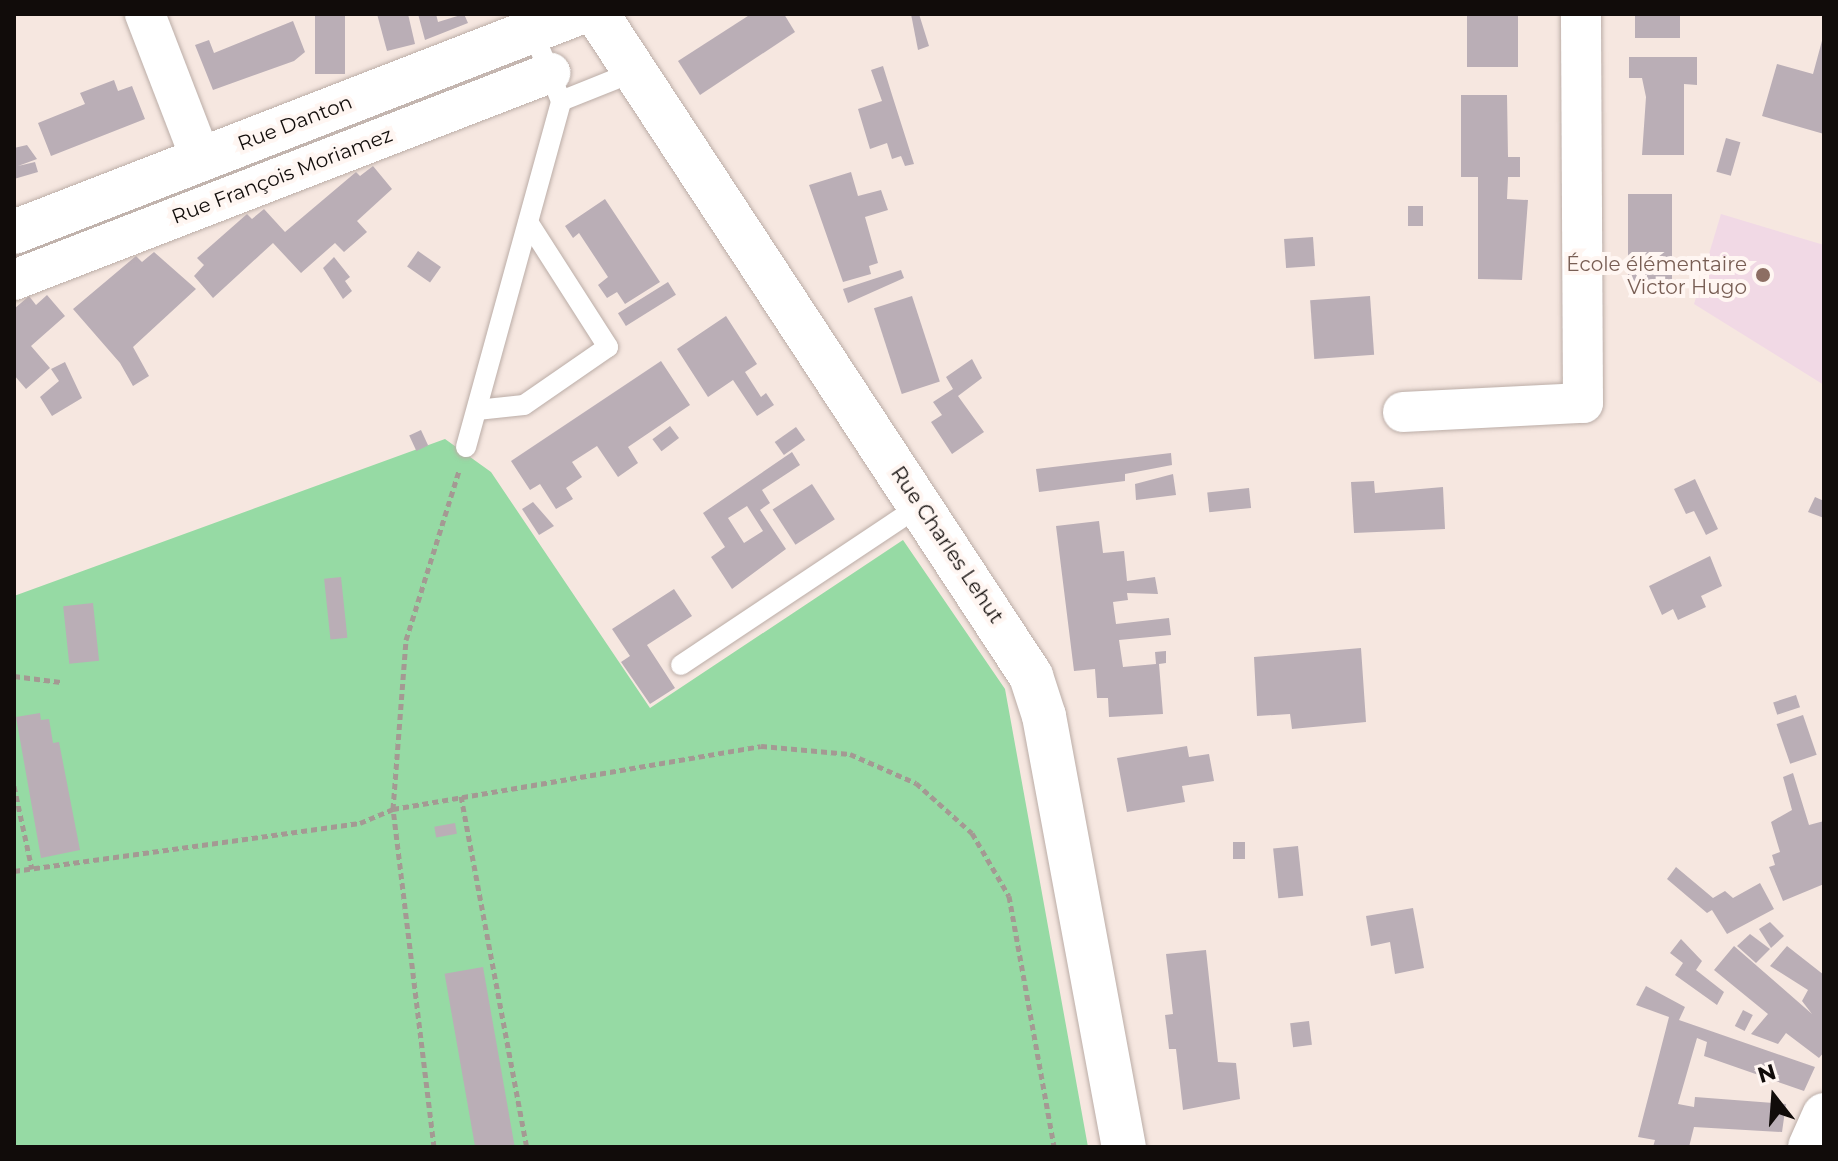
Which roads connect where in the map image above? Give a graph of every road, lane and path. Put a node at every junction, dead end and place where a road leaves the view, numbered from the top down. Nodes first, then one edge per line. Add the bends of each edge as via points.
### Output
1 (145, 14) edge
2 (576, 14) edge
3 (597, 14) edge
4 (1581, 14) edge
5 (533, 32) junction
6 (631, 73) junction
7 (556, 87) junction
8 (201, 159) junction
9 (528, 222) junction
10 (14, 232) edge
11 (14, 280) edge
12 (477, 410) junction
13 (1403, 412) dead end
14 (466, 447) joint
15 (921, 505) junction
16 (681, 665) dead end
17 (14, 676) edge
18 (61, 682) dead end
19 (14, 786) edge
20 (461, 796) junction
21 (393, 809) junction
22 (32, 869) junction
23 (14, 871) edge
24 (1824, 1115) edge
25 (434, 1147) edge
26 (527, 1147) edge
27 (1054, 1147) edge
28 (1124, 1147) edge
29 (1810, 1147) edge

1 - 8 street
2 - 5 street, Rue Danton
3 - 6 street, Rue Charles Lehut
4 - 13 street via 1583,403
5 - 7 lane
5 - 8 street, Rue Danton
6 - 7 lane
6 - 15 street, Rue Charles Lehut
7 - 9 lane
7 - 11 street, Rue François Moriamez
8 - 10 street, Rue Danton
9 - 12 lane
9 - 12 lane via 608,347 524,405
12 - 14 lane
14 - 21 path via 406,640
15 - 16 lane
15 - 28 street, Rue Charles Lehut via 1010,637 1037,695
17 - 18 path
19 - 22 path
20 - 21 path
20 - 26 path
20 - 27 path via 761,746 850,754 916,783 972,833 1009,896
21 - 22 path via 360,823
21 - 25 path
22 - 23 path
24 - 29 street

